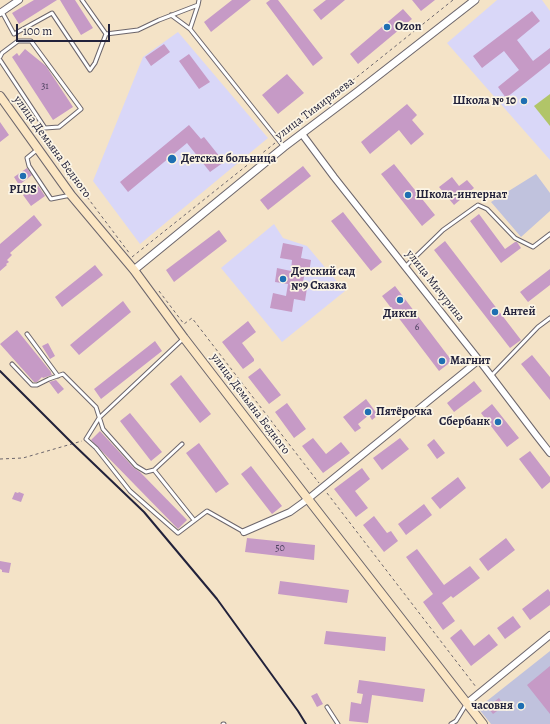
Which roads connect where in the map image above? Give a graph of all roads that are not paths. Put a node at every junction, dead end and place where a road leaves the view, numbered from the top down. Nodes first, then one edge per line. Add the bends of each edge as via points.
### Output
1 (19, 0) edge
2 (82, 0) edge
3 (198, 0) edge
4 (475, 0) edge
5 (198, 5) junction
6 (1, 12) edge
7 (171, 15) junction
8 (190, 29) junction
9 (14, 34) junction
10 (106, 34) junction
11 (18, 41) junction
12 (0, 57) edge
13 (0, 60) edge
14 (4, 101) edge
15 (302, 134) junction
16 (284, 147) junction
17 (38, 149) junction
18 (71, 195) junction
19 (550, 234) edge
20 (405, 267) junction
21 (134, 270) junction
22 (550, 318) edge
23 (27, 334) dead end
24 (184, 338) junction
25 (479, 360) junction
26 (12, 364) dead end
27 (58, 376) junction
28 (491, 376) junction
29 (99, 418) junction
30 (182, 444) dead end
31 (550, 453) edge
32 (154, 470) junction
33 (308, 499) junction
34 (194, 520) junction
35 (244, 532) joint
36 (550, 635) edge
37 (467, 703) junction
38 (327, 707) dead end
39 (338, 724) edge
40 (451, 724) edge
41 (483, 724) edge

1 - 6 street
2 - 10 lane
3 - 5 lane
4 - 15 street, улица Тимирязева
5 - 7 lane
5 - 8 lane
6 - 9 lane
7 - 8 lane
7 - 10 lane via 138,30
8 - 16 lane
9 - 10 lane via 52,13 90,70
9 - 11 lane
11 - 12 lane
11 - 13 lane via 31,42 81,109 59,127 45,128
14 - 17 main road, улица Демьяна Бедного
15 - 16 street, улица Тимирязева
15 - 20 street, улица Мичурина
16 - 21 street, улица Тимирязева
17 - 18 main road, улица Демьяна Бедного
17 - 18 lane via 27,158 29,166 51,199
18 - 21 main road, улица Демьяна Бедного
19 - 20 lane via 533,247 515,238 487,208 478,205 444,230
20 - 25 street, улица Мичурина
21 - 24 main road, улица Демьяна Бедного
22 - 28 lane
23 - 27 lane
24 - 29 lane
24 - 33 main road, улица Демьяна Бедного
25 - 28 street, улица Мичурина
25 - 33 street
26 - 27 lane via 32,385
27 - 29 lane via 63,374 96,407
28 - 31 street, улица Мичурина
29 - 32 lane via 104,429 136,466 146,472
29 - 34 lane via 86,439 130,491 178,533
30 - 32 lane
32 - 34 lane
33 - 35 street via 290,512
33 - 37 main road, улица Демьяна Бедного
34 - 35 lane via 207,511
36 - 37 street
37 - 40 lane via 456,721
37 - 41 main road, улица Демьяна Бедного
38 - 39 lane

